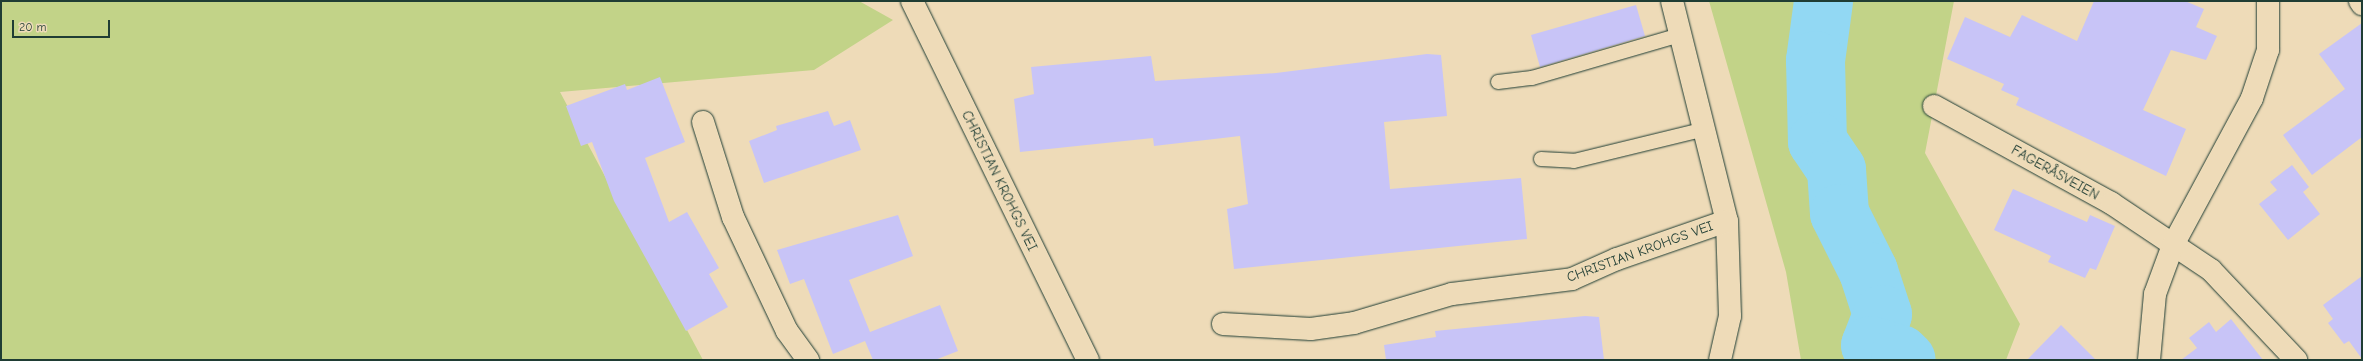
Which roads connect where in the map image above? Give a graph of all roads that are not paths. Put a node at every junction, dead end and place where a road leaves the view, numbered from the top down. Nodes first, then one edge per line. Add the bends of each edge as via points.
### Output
1 (912, 1) edge
2 (1672, 1) edge
3 (2268, 1) edge
4 (2360, 1) edge
5 (2362, 4) edge
6 (1680, 35) junction
7 (1498, 82) dead end
8 (1934, 106) dead end
9 (703, 122) dead end
10 (1702, 130) junction
11 (1541, 159) dead end
12 (1727, 221) junction
13 (2173, 245) junction
14 (1223, 324) dead end
15 (808, 360) edge
16 (1088, 360) edge
17 (1720, 360) edge
18 (2149, 360) edge
19 (2296, 360) edge

1 - 16 street, CHRISTIAN KROHGS VEI
2 - 6 street, CHRISTIAN KROHGS VEI
3 - 13 street via 2268,50 2252,98
4 - 5 street
6 - 7 lane via 1532,78
6 - 10 street, CHRISTIAN KROHGS VEI
8 - 13 street, FAGERÅSVEIEN via 2111,204
9 - 15 street via 733,218 787,331
10 - 11 lane via 1574,161
10 - 12 street, CHRISTIAN KROHGS VEI
12 - 14 street, CHRISTIAN KROHGS VEI via 1616,259 1572,279 1452,294 1354,323 1311,330
12 - 17 street, CHRISTIAN KROHGS VEI via 1730,316
13 - 18 street via 2155,294
13 - 19 street, FAGERÅSVEIEN via 2211,270

